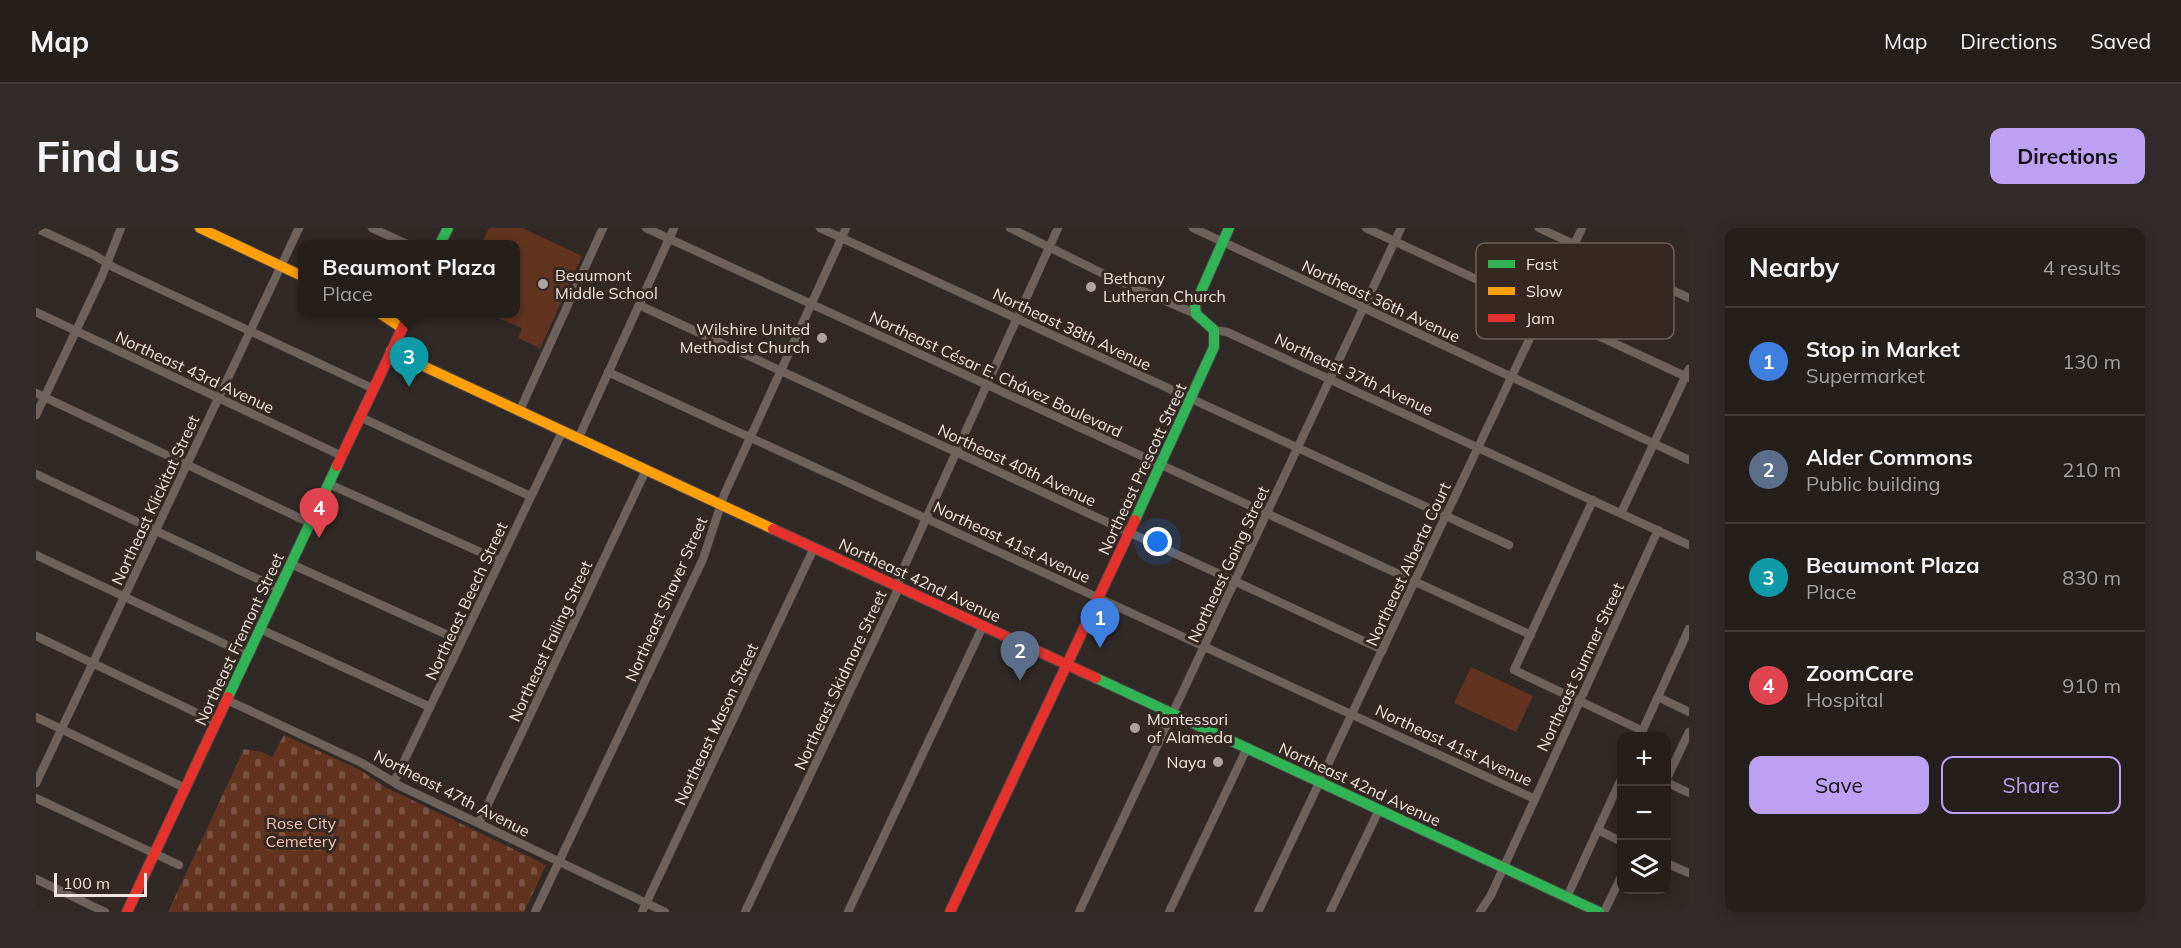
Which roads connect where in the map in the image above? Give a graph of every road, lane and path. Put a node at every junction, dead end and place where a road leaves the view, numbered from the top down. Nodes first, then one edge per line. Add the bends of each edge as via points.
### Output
1 (36, 228) edge
2 (121, 228) edge
3 (200, 228) edge
4 (299, 228) edge
5 (372, 228) edge
6 (603, 228) edge
7 (646, 228) edge
8 (674, 228) edge
9 (820, 228) edge
10 (846, 228) edge
11 (1010, 228) edge
12 (1058, 228) edge
13 (1193, 228) edge
14 (1229, 228) edge
15 (1366, 228) edge
16 (1401, 228) edge
17 (1539, 228) edge
18 (1582, 228) edge
19 (842, 238) junction
20 (669, 239) junction
21 (398, 240) edge
22 (1222, 242) junction
23 (1395, 242) junction
24 (1572, 243) edge
25 (1574, 243) edge
26 (1050, 246) junction
27 (106, 263) junction
28 (281, 266) junction
29 (298, 274) edge
30 (1476, 280) edge
31 (1674, 291) edge
32 (1689, 298) edge
33 (811, 304) junction
34 (639, 305) junction
35 (1364, 308) junction
36 (36, 312) edge
37 (1196, 314) junction
38 (387, 318) edge
39 (407, 318) edge
40 (1017, 318) junction
41 (402, 328) junction
42 (1214, 330) junction
43 (76, 331) junction
44 (250, 332) junction
45 (1530, 339) edge
46 (1606, 339) edge
47 (391, 351) junction
48 (781, 371) junction
49 (608, 372) junction
50 (1688, 375) edge
51 (1512, 377) junction
52 (1330, 380) junction
53 (987, 385) junction
54 (374, 389) junction
55 (36, 393) edge
56 (45, 397) junction
57 (218, 398) junction
58 (1190, 398) junction
59 (519, 412) junction
60 (36, 415) edge
61 (360, 417) junction
62 (562, 432) junction
63 (750, 437) junction
64 (578, 438) junction
65 (1654, 444) junction
66 (1298, 448) junction
67 (1478, 448) junction
68 (956, 452) junction
69 (342, 456) junction
70 (1689, 460) edge
71 (187, 465) junction
72 (1160, 465) junction
73 (646, 470) junction
74 (36, 474) edge
75 (329, 484) junction
76 (530, 496) junction
77 (1593, 500) junction
78 (722, 505) junction
79 (1621, 513) junction
80 (1267, 515) junction
81 (1445, 517) junction
82 (926, 518) junction
83 (310, 523) junction
84 (1658, 530) junction
85 (155, 531) junction
86 (1129, 532) junction
87 (1509, 545) dead end
88 (1689, 545) edge
89 (814, 548) junction
90 (36, 555) edge
91 (500, 561) junction
92 (291, 564) junction
93 (1235, 581) junction
94 (1414, 582) junction
95 (898, 586) junction
96 (279, 589) junction
97 (124, 597) junction
98 (1099, 598) junction
99 (983, 626) junction
100 (260, 629) junction
101 (1689, 630) edge
102 (1531, 635) junction
103 (36, 636) edge
104 (462, 641) junction
105 (1204, 647) junction
106 (1383, 650) junction
107 (248, 655) junction
108 (93, 663) junction
109 (1068, 665) junction
110 (1658, 697) junction
111 (227, 700) junction
112 (1580, 701) junction
113 (430, 707) junction
114 (1689, 712) edge
115 (1173, 714) junction
116 (1352, 715) junction
117 (36, 717) edge
118 (216, 722) junction
119 (61, 729) junction
120 (1637, 732) edge
121 (1642, 732) edge
122 (1689, 732) edge
123 (1247, 748) junction
124 (1671, 770) edge
125 (394, 782) junction
126 (1320, 782) junction
127 (36, 783) edge
128 (1671, 784) edge
129 (1618, 786) edge
130 (185, 788) junction
131 (1689, 793) edge
132 (36, 798) edge
133 (1535, 799) junction
134 (1379, 810) junction
135 (479, 823) junction
136 (1598, 830) junction
137 (1618, 840) edge
138 (154, 854) junction
139 (559, 862) junction
140 (1671, 865) edge
141 (178, 866) dead end
142 (1503, 868) junction
143 (1689, 873) edge
144 (36, 879) edge
145 (1617, 885) edge
146 (1567, 897) junction
147 (646, 903) junction
148 (105, 912) edge
149 (127, 912) edge
150 (535, 912) edge
151 (642, 912) edge
152 (665, 912) edge
153 (745, 912) edge
154 (848, 912) edge
155 (950, 912) edge
156 (1079, 912) edge
157 (1169, 912) edge
158 (1258, 912) edge
159 (1330, 912) edge
160 (1480, 912) edge
161 (1599, 912) edge
162 (1604, 912) edge

1 - 27 street
2 - 27 street
3 - 28 street
4 - 28 street, Northeast Klickitat Street
5 - 21 street
6 - 59 street
7 - 20 street, Northeast César E. Chávez Boulevard
8 - 20 street
9 - 19 street, Northeast 38th Avenue
10 - 19 street, Northeast Shaver Street
11 - 26 street, Northeast 37th Avenue
12 - 26 street, Northeast Skidmore Street
13 - 22 street, Northeast 36th Avenue
14 - 22 street
15 - 23 street
16 - 23 street, Northeast Going Street
17 - 24 street
18 - 25 street, Northeast Alberta Court
19 - 33 street, Northeast Shaver Street
19 - 40 street, Northeast 38th Avenue
20 - 33 street, Northeast César E. Chávez Boulevard
20 - 34 street
22 - 35 street, Northeast 36th Avenue
22 - 37 street via 1197,298
23 - 30 street
23 - 35 street, Northeast Going Street
26 - 37 street, Northeast 37th Avenue
26 - 40 street, Northeast Skidmore Street
27 - 43 street
27 - 44 street
28 - 29 street
28 - 44 street, Northeast Klickitat Street
31 - 32 street
33 - 48 street, Northeast Shaver Street
33 - 53 street, Northeast César E. Chávez Boulevard
34 - 48 street, Northeast 40th Avenue
34 - 49 street
35 - 51 street, Northeast 36th Avenue
35 - 52 street, Northeast Going Street
36 - 43 street, Northeast 43rd Avenue
37 - 42 street, Northeast 37th Avenue
38 - 41 street
39 - 41 street, Northeast Fremont Street
40 - 53 street, Northeast Skidmore Street
40 - 58 street, Northeast 38th Avenue
41 - 47 street, Northeast Fremont Street
42 - 52 street, Northeast 37th Avenue via 1227,332
42 - 58 street, Northeast Prescott Street via 1214,347
43 - 56 street
43 - 57 street, Northeast 43rd Avenue
44 - 54 street
44 - 57 street, Northeast Klickitat Street
45 - 51 street, Northeast Alberta Court
46 - 50 street
47 - 54 street, Northeast Fremont Street
47 - 59 street, Northeast 42nd Avenue
48 - 63 street, Northeast Shaver Street
48 - 68 street, Northeast 40th Avenue
49 - 63 street, Northeast 41st Avenue
49 - 64 street
50 - 65 street
51 - 65 street, Northeast 36th Avenue
51 - 67 street, Northeast Alberta Court
52 - 66 street, Northeast Going Street
52 - 67 street, Northeast 37th Avenue
53 - 68 street, Northeast Skidmore Street
53 - 72 street, Northeast César E. Chávez Boulevard
54 - 61 street, Northeast Fremont Street
55 - 56 street
56 - 60 street
56 - 71 street
57 - 69 street, Northeast 43rd Avenue
57 - 71 street, Northeast Klickitat Street
58 - 66 street, Northeast 38th Avenue
58 - 72 street, Northeast Prescott Street
59 - 62 street, Northeast 42nd Avenue
61 - 69 street, Northeast Fremont Street
61 - 76 street
62 - 64 street, Northeast 42nd Avenue
62 - 76 street, Northeast Beech Street
63 - 78 street, Northeast Shaver Street
63 - 82 street, Northeast 41st Avenue
64 - 73 street, Northeast 42nd Avenue
65 - 70 street, Northeast 36th Avenue
65 - 79 street
66 - 80 street, Northeast Going Street
66 - 81 street, Northeast 38th Avenue
67 - 77 street, Northeast 37th Avenue
67 - 81 street, Northeast Alberta Court
68 - 82 street, Northeast Skidmore Street
68 - 86 street, Northeast 40th Avenue
69 - 75 street, Northeast Fremont Street
71 - 83 street
71 - 85 street, Northeast Klickitat Street
72 - 80 street, Northeast César E. Chávez Boulevard
72 - 86 street, Northeast Prescott Street
73 - 78 street, Northeast 42nd Avenue
73 - 135 street, Northeast Failing Street
74 - 85 street
75 - 83 street, Northeast Fremont Street
75 - 91 street
76 - 91 street, Northeast Beech Street
77 - 79 street, Northeast 37th Avenue
77 - 102 street
78 - 89 street, Northeast 42nd Avenue
78 - 139 street, Northeast Shaver Street via 703,559
79 - 84 street, Northeast 37th Avenue
80 - 93 street, Northeast Going Street
80 - 94 street, Northeast César E. Chávez Boulevard
81 - 87 street, Northeast 38th Avenue
81 - 94 street, Northeast Alberta Court
82 - 95 street, Northeast Skidmore Street
82 - 98 street, Northeast 41st Avenue
83 - 92 street, Northeast Fremont Street
84 - 88 street, Northeast 37th Avenue
84 - 112 street, Northeast Sumner Street
85 - 96 street
85 - 97 street, Northeast Klickitat Street
86 - 93 street, Northeast 40th Avenue
86 - 98 street, Northeast Prescott Street
89 - 95 street, Northeast 42nd Avenue
89 - 147 street, Northeast Mason Street
90 - 97 street
91 - 104 street, Northeast Beech Street
92 - 96 street, Northeast Fremont Street
92 - 104 street
93 - 105 street, Northeast Going Street
93 - 106 street, Northeast 40th Avenue
94 - 102 street, Northeast César E. Chávez Boulevard
94 - 106 street, Northeast Alberta Court
95 - 99 street, Northeast 42nd Avenue
95 - 153 street, Northeast Skidmore Street
96 - 100 street, Northeast Fremont Street
97 - 107 street
97 - 108 street, Northeast Klickitat Street
98 - 105 street, Northeast 41st Avenue
98 - 109 street, Northeast Prescott Street
99 - 109 street, Northeast 42nd Avenue
99 - 154 street
100 - 107 street, Northeast Fremont Street
100 - 113 street
101 - 110 street
102 - 112 street via 1514,670
103 - 108 street
104 - 113 street, Northeast Beech Street
105 - 115 street, Northeast Going Street
105 - 116 street, Northeast 41st Avenue
106 - 116 street, Northeast Alberta Court
107 - 111 street, Northeast Fremont Street
108 - 118 street
108 - 119 street, Northeast Klickitat Street
109 - 115 street, Northeast 42nd Avenue
109 - 155 street, Northeast Prescott Street
110 - 114 street
110 - 121 street
111 - 118 street, Northeast Fremont Street
111 - 125 street, Northeast 47th Avenue
112 - 120 street
112 - 133 street, Northeast Sumner Street
113 - 125 street, Northeast Beech Street
115 - 123 street, Northeast 42nd Avenue
115 - 156 street, Northeast Going Street
116 - 126 street, Northeast Alberta Court
116 - 133 street, Northeast 41st Avenue
117 - 119 street
118 - 130 street, Northeast Fremont Street
119 - 127 street, Northeast Klickitat Street
119 - 130 street
122 - 124 street
123 - 126 street, Northeast 42nd Avenue
123 - 157 street
125 - 135 street, Northeast 47th Avenue
126 - 134 street, Northeast 42nd Avenue
126 - 158 street, Northeast Alberta Court
128 - 131 street
129 - 136 street
130 - 138 street, Northeast Fremont Street
132 - 138 street
133 - 142 street, Northeast Sumner Street
134 - 142 street, Northeast 42nd Avenue
134 - 159 street
135 - 139 street, Northeast 47th Avenue
136 - 137 street
136 - 146 street
138 - 141 street
138 - 149 street, Northeast Fremont Street
139 - 147 street, Northeast 47th Avenue
139 - 150 street, Northeast Shaver Street
140 - 143 street
142 - 146 street, Northeast 42nd Avenue
142 - 160 street, Northeast Sumner Street
144 - 148 street
145 - 162 street
146 - 161 street, Northeast 42nd Avenue
147 - 151 street, Northeast Mason Street
147 - 152 street, Northeast 47th Avenue

